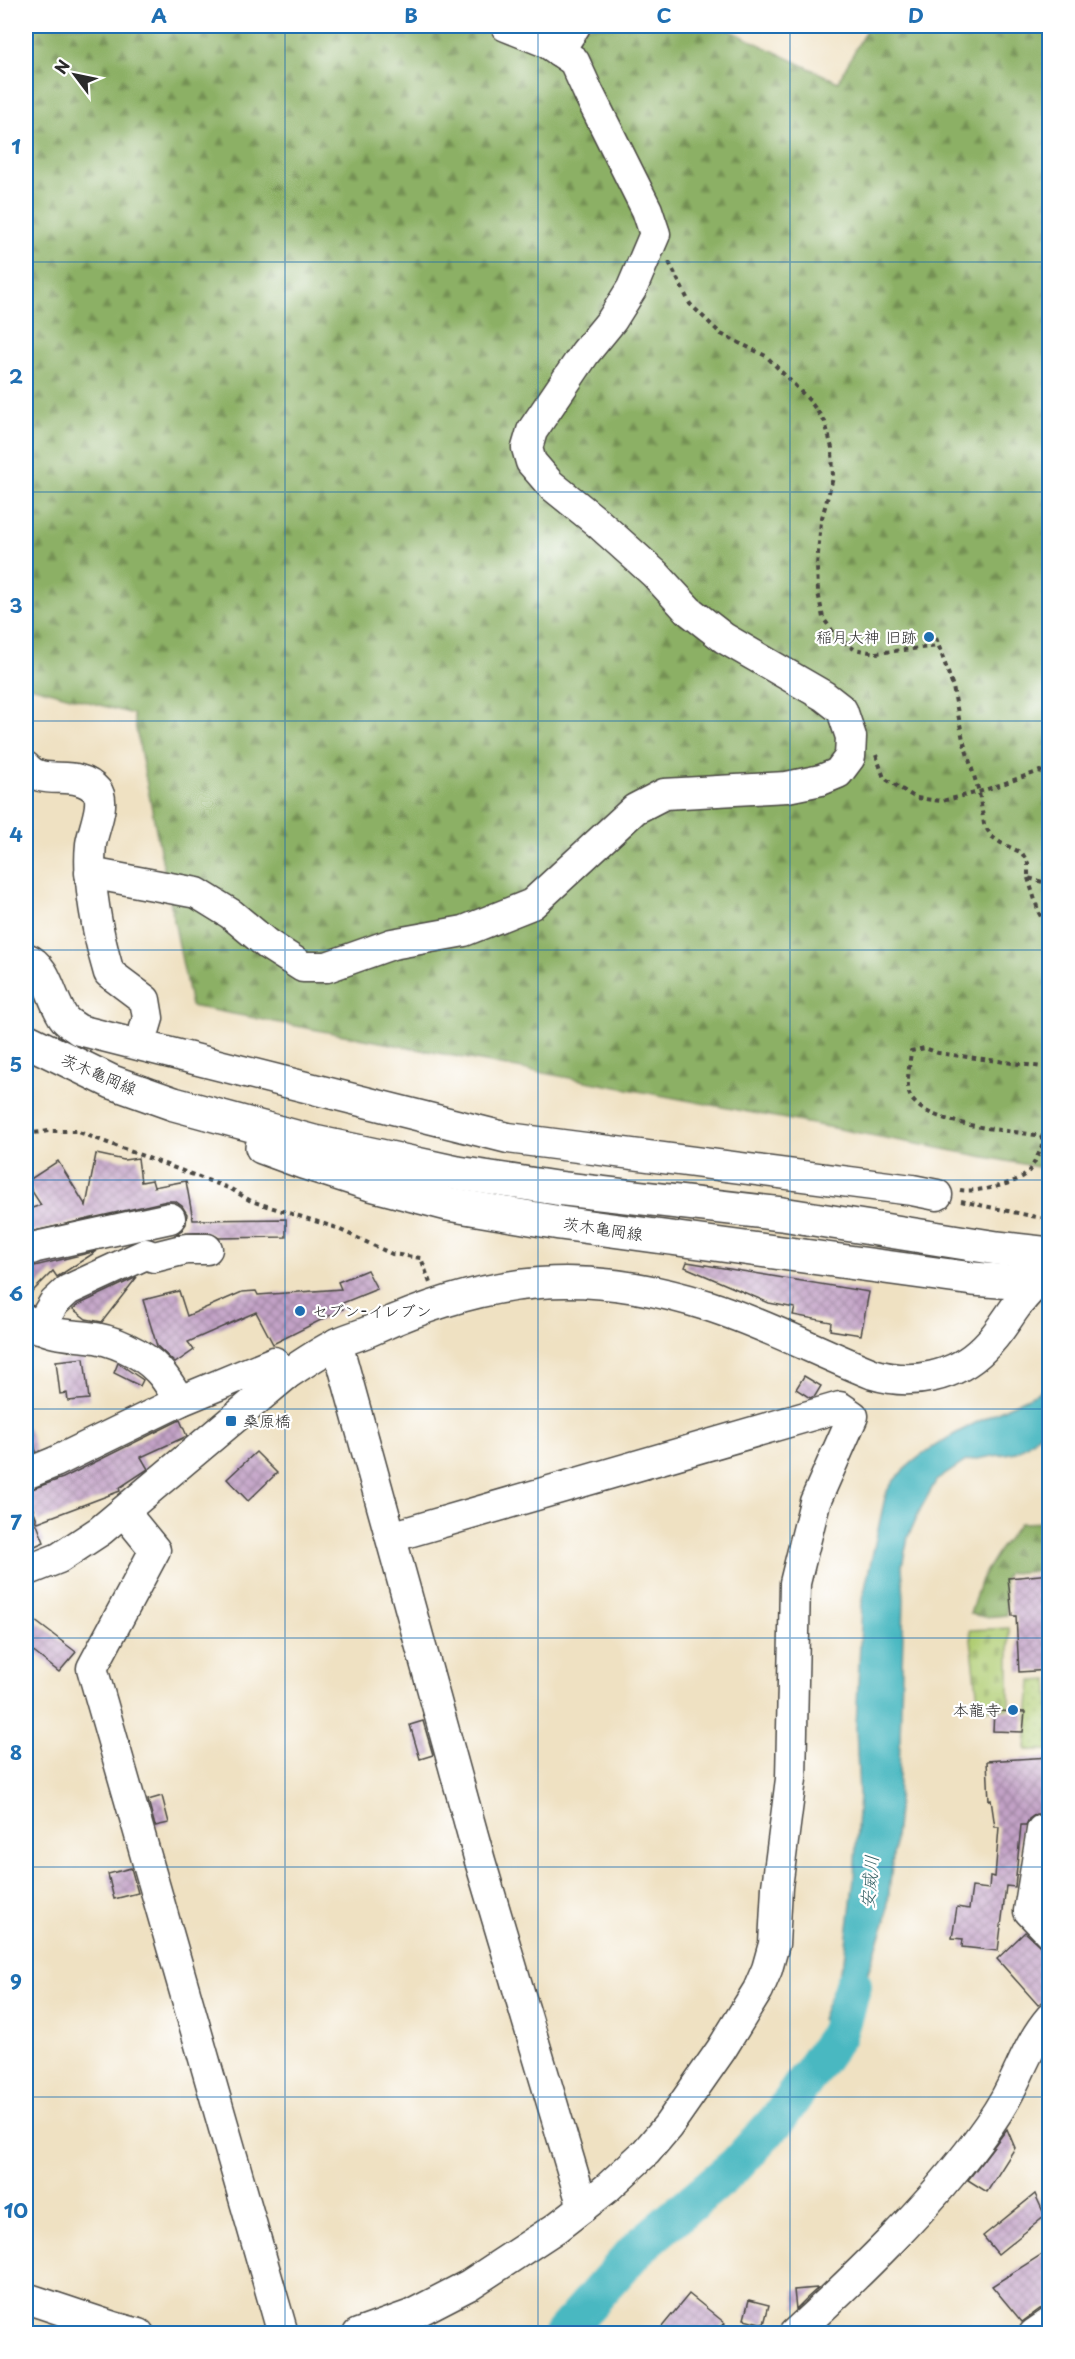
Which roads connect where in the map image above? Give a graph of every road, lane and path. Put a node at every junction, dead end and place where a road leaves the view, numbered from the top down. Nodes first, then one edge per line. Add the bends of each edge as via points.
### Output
1 (506, 26) edge
2 (575, 26) edge
3 (560, 51) junction
4 (655, 234) junction
5 (936, 638) dead end
6 (938, 645) junction
7 (852, 746) junction
8 (26, 767) edge
9 (1050, 777) edge
10 (979, 792) junction
11 (90, 873) junction
12 (1028, 878) junction
13 (1050, 884) edge
14 (1050, 933) edge
15 (27, 961) edge
16 (26, 1040) edge
17 (140, 1045) junction
18 (1050, 1068) edge
19 (26, 1134) edge
20 (937, 1196) junction
21 (170, 1218) dead end
22 (1041, 1218) dead end
23 (207, 1249) dead end
24 (26, 1251) edge
25 (1047, 1273) edge
26 (430, 1285) dead end
27 (32, 1324) edge
28 (337, 1343) junction
29 (286, 1375) junction
30 (180, 1401) junction
31 (26, 1474) edge
32 (124, 1512) junction
33 (391, 1536) junction
34 (26, 1571) edge
35 (1042, 1830) dead end
36 (1050, 1933) edge
37 (1050, 2018) edge
38 (583, 2207) junction
39 (26, 2298) edge
40 (1050, 2323) edge
41 (139, 2334) edge
42 (283, 2334) edge
43 (358, 2334) edge
44 (794, 2334) edge
45 (1034, 2334) edge

1 - 3 street
2 - 3 street
3 - 4 street via 574,61 648,210
4 - 6 path via 690,304 721,334 766,356 825,422 832,448 833,478 821,521 817,565 823,618 837,637 854,648 875,653
4 - 7 street via 633,288 532,431 526,448 531,462 550,484 655,574 688,610 724,638 842,710
5 - 6 path
6 - 10 path via 953,687 963,740
7 - 10 path via 874,750 884,778 916,798 942,801
7 - 11 street via 850,757 838,773 820,780 787,786 664,794 635,809 532,904 464,931 392,944 327,967 303,967 197,893
8 - 11 street via 43,777 83,780 99,792 101,807 93,828
9 - 10 path via 1040,771
10 - 12 path via 984,824 1000,843 1022,853 1028,863
11 - 17 street via 108,973 145,1000 148,1018
12 - 13 path
12 - 14 path
15 - 17 street via 41,971 64,1020 79,1030
16 - 25 main road, 茨木亀岡線 via 112,1082 174,1104 241,1138 371,1184 448,1204 973,1279
17 - 20 street via 508,1138
18 - 20 path via 925,1048 911,1051 909,1092 915,1103 930,1113 984,1128 1041,1136 1043,1142 1027,1174 1008,1184 964,1191 947,1187 938,1190
19 - 26 path via 76,1131 231,1189 251,1201 334,1227 392,1254 421,1258
20 - 22 path
21 - 24 street
23 - 27 street via 186,1249 154,1257 146,1254 68,1290
25 - 28 street via 983,1350 956,1368 925,1378 883,1377 710,1306 597,1282 543,1281 498,1287 422,1309
27 - 30 street via 57,1335 109,1341 141,1356 159,1370
28 - 29 street
28 - 33 street
29 - 30 street via 274,1362
29 - 32 street
30 - 31 street
32 - 34 street via 69,1552
32 - 42 street via 155,1550 92,1668
33 - 38 street via 480,1861
33 - 38 street via 840,1407 853,1416 815,1502 795,1583 791,1779 774,1944 767,1969 721,2050 668,2126 646,2152
35 - 36 street via 1029,1911
37 - 44 street via 1032,2043 996,2114 937,2191
38 - 43 street via 521,2252 449,2296 391,2324
39 - 41 street
40 - 45 street

